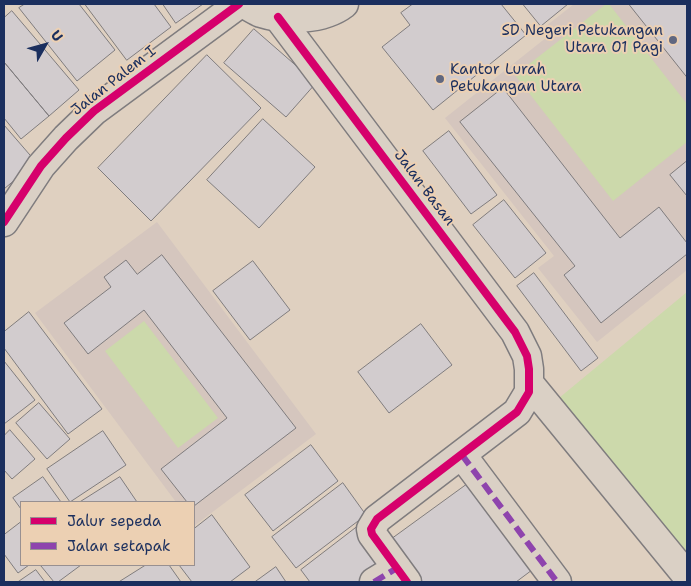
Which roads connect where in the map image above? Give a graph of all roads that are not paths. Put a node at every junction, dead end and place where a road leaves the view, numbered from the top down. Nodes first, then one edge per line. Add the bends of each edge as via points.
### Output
1 (240, 4) edge
2 (244, 4) edge
3 (344, 4) edge
4 (278, 17) junction
5 (4, 222) edge
6 (529, 382) junction
7 (462, 455) junction
8 (402, 575) edge
9 (687, 576) edge
10 (374, 582) edge
11 (557, 582) edge

1 - 5 street, Jalan Palem I via 94,111 41,166
2 - 4 street
3 - 4 street via 308,17
4 - 6 street, Jalan Basan via 515,332 527,356
6 - 7 street via 529,392 517,412
6 - 9 street
7 - 8 street via 377,519 371,528
7 - 11 street
8 - 10 street

